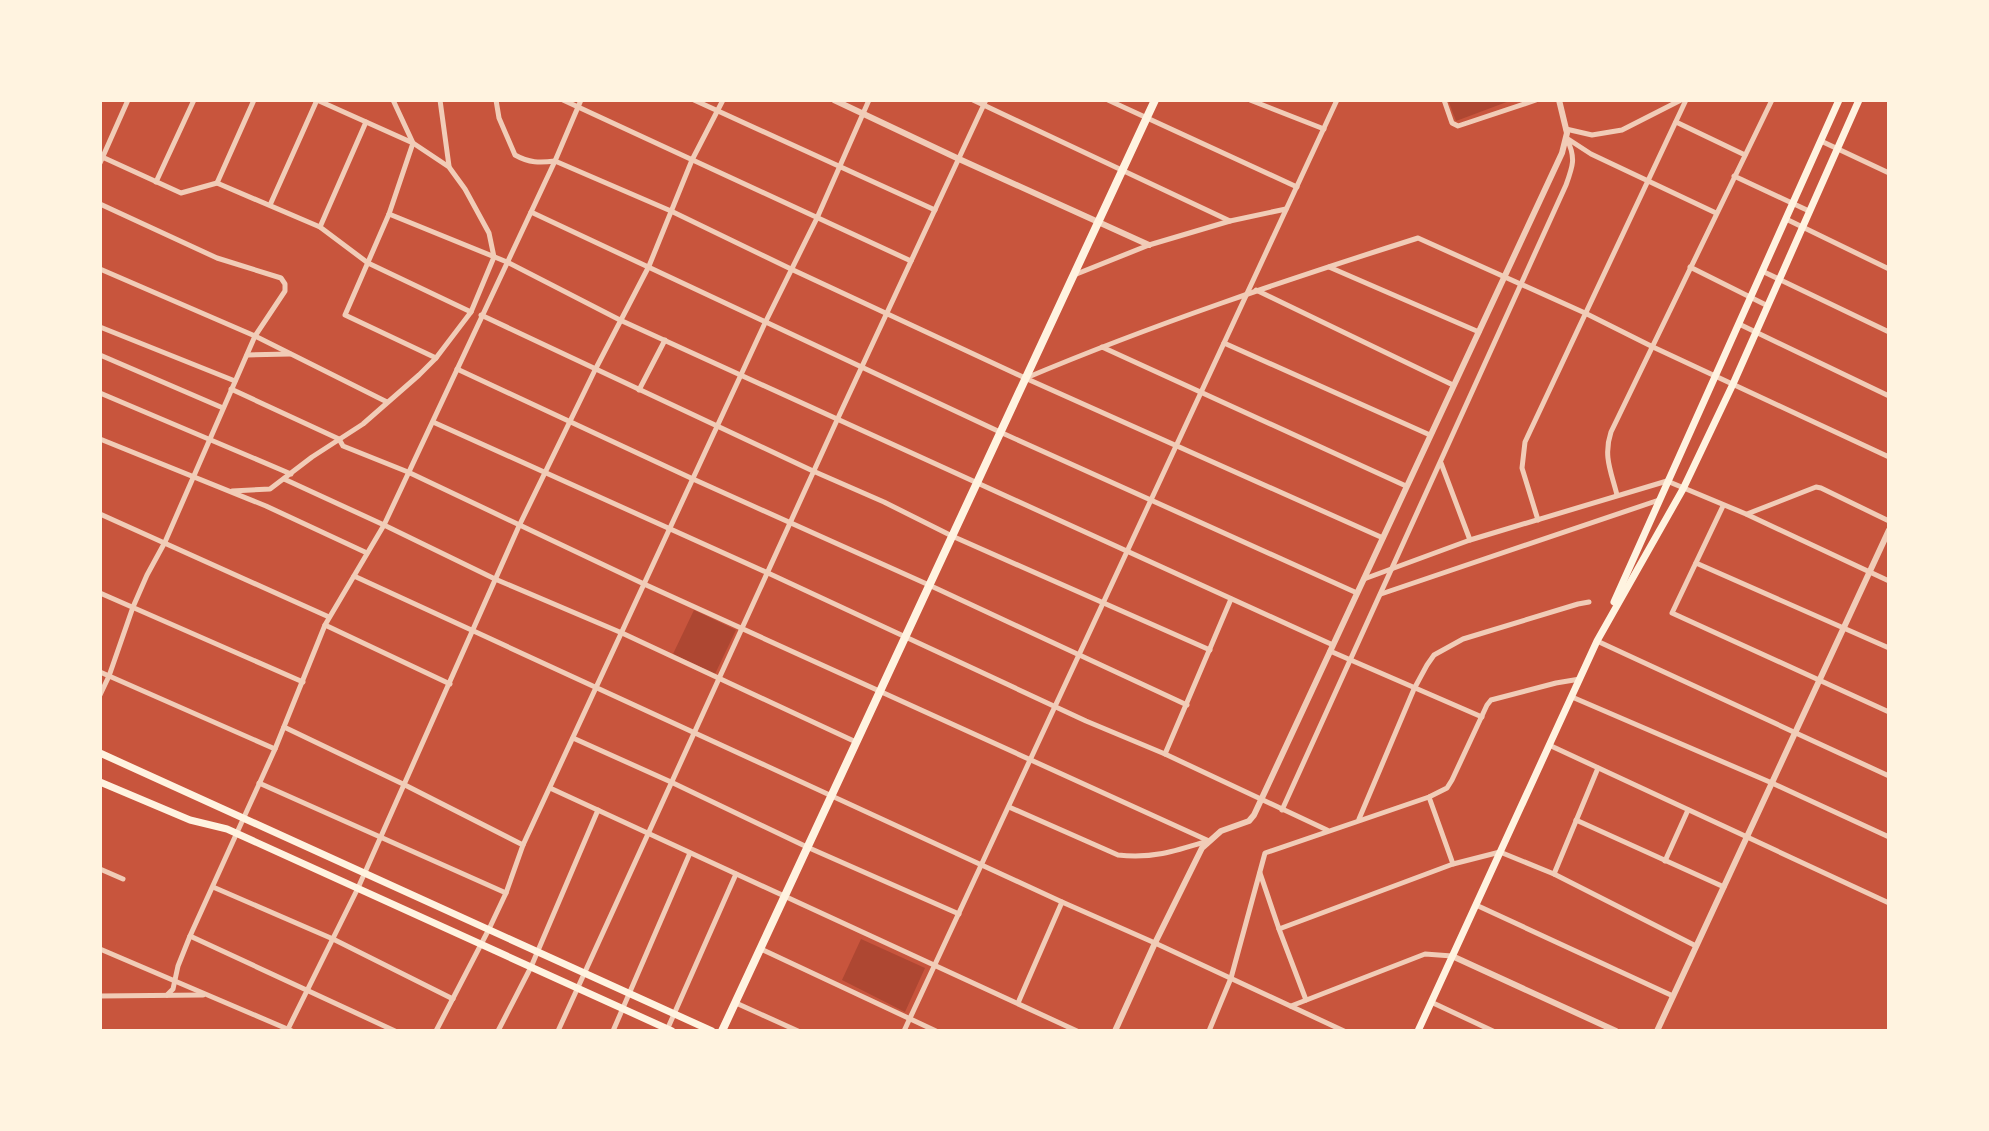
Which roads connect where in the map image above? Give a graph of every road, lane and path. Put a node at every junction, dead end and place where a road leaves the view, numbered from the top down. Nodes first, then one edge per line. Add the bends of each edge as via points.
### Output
1 (128, 100) edge
2 (194, 100) edge
3 (254, 100) edge
4 (317, 100) edge
5 (393, 100) edge
6 (440, 100) edge
7 (496, 100) edge
8 (563, 100) edge
9 (581, 100) edge
10 (694, 100) edge
11 (723, 100) edge
12 (834, 100) edge
13 (869, 100) edge
14 (973, 100) edge
15 (1108, 100) edge
16 (1155, 100) edge
17 (1250, 100) edge
18 (1337, 100) edge
19 (1444, 100) edge
20 (1536, 100) edge
21 (1559, 100) edge
22 (1684, 100) edge
23 (1772, 100) edge
24 (1839, 100) edge
25 (1859, 100) edge
26 (985, 103) edge
27 (578, 107) junction
28 (718, 111) junction
29 (863, 114) junction
30 (1147, 118) junction
31 (366, 122) junction
32 (1676, 122) junction
33 (1324, 129) junction
34 (1566, 129) junction
35 (1567, 139) junction
36 (1820, 140) junction
37 (413, 143) junction
38 (1838, 148) junction
39 (1745, 155) junction
40 (101, 159) edge
41 (959, 159) junction
42 (692, 160) junction
43 (555, 161) junction
44 (840, 166) junction
45 (449, 167) junction
46 (1122, 170) junction
47 (1889, 173) edge
48 (1734, 176) junction
49 (1647, 181) junction
50 (156, 182) junction
51 (217, 183) junction
52 (1297, 187) junction
53 (1792, 203) junction
54 (100, 204) edge
55 (270, 205) junction
56 (1286, 209) junction
57 (935, 210) junction
58 (671, 211) junction
59 (1810, 211) junction
60 (531, 212) junction
61 (1717, 213) junction
62 (389, 214) junction
63 (817, 218) junction
64 (1785, 218) junction
65 (1230, 221) junction
66 (1098, 222) junction
67 (320, 227) junction
68 (1803, 227) junction
69 (1149, 245) junction
70 (494, 257) junction
71 (911, 261) junction
72 (507, 262) junction
73 (368, 263) junction
74 (649, 266) junction
75 (1328, 266) junction
76 (1690, 267) junction
77 (100, 269) edge
78 (791, 269) junction
79 (1889, 269) edge
80 (1762, 271) junction
81 (1073, 276) junction
82 (1503, 277) junction
83 (1780, 279) junction
84 (1522, 285) junction
85 (1256, 290) junction
86 (1247, 295) junction
87 (1750, 297) junction
88 (1768, 306) junction
89 (471, 312) junction
90 (1585, 313) junction
91 (886, 314) junction
92 (481, 315) junction
93 (620, 320) junction
94 (765, 323) junction
95 (1738, 324) junction
96 (100, 327) edge
97 (1479, 332) junction
98 (1756, 332) junction
99 (1889, 332) edge
100 (255, 336) junction
101 (665, 340) junction
102 (1224, 343) junction
103 (1101, 347) junction
104 (1653, 347) junction
105 (292, 354) junction
106 (100, 355) edge
107 (247, 355) junction
108 (436, 358) junction
109 (862, 367) junction
110 (457, 369) junction
111 (595, 370) junction
112 (741, 375) junction
113 (1715, 376) junction
114 (1025, 378) junction
115 (235, 381) junction
116 (1733, 384) junction
117 (1453, 385) junction
118 (231, 389) junction
119 (639, 390) junction
120 (100, 393) edge
121 (1201, 393) junction
122 (1889, 396) edge
123 (387, 402) junction
124 (223, 408) junction
125 (838, 418) junction
126 (433, 422) junction
127 (569, 422) junction
128 (717, 427) junction
129 (1000, 432) junction
130 (1430, 435) junction
131 (209, 438) junction
132 (100, 439) edge
133 (339, 439) junction
134 (1177, 445) junction
135 (1889, 457) edge
136 (1441, 463) junction
137 (813, 471) junction
138 (408, 472) junction
139 (544, 473) junction
140 (291, 474) junction
141 (194, 477) junction
142 (284, 479) junction
143 (693, 479) junction
144 (1667, 481) junction
145 (977, 482) junction
146 (1406, 486) junction
147 (1683, 489) junction
148 (232, 491) junction
149 (1617, 495) junction
150 (1659, 500) junction
151 (1151, 501) junction
152 (1723, 506) junction
153 (100, 514) edge
154 (1746, 514) junction
155 (1538, 520) junction
156 (1889, 521) edge
157 (790, 523) junction
158 (384, 525) junction
159 (519, 526) junction
160 (669, 530) junction
161 (1889, 530) edge
162 (952, 536) junction
163 (1383, 538) junction
164 (1470, 540) junction
165 (165, 542) junction
166 (1128, 551) junction
167 (368, 554) junction
168 (1696, 563) junction
169 (1390, 570) junction
170 (1870, 572) junction
171 (768, 573) junction
172 (354, 576) junction
173 (495, 579) junction
174 (1363, 579) junction
175 (1889, 581) edge
176 (644, 584) junction
177 (929, 585) junction
178 (100, 593) edge
179 (1357, 593) junction
180 (1380, 594) junction
181 (1231, 599) junction
182 (1589, 602) dead end
183 (1103, 603) junction
184 (133, 607) junction
185 (329, 617) junction
186 (325, 625) junction
187 (1844, 627) junction
188 (742, 629) junction
189 (472, 630) junction
190 (622, 633) junction
191 (904, 636) junction
192 (1597, 641) junction
193 (1331, 648) junction
194 (1889, 648) edge
195 (1210, 650) junction
196 (1078, 654) junction
197 (1349, 660) junction
198 (100, 672) edge
199 (109, 676) junction
200 (718, 679) junction
201 (1580, 679) junction
202 (1820, 679) junction
203 (303, 682) junction
204 (450, 684) junction
205 (596, 688) junction
206 (1414, 689) junction
207 (878, 691) junction
208 (100, 695) edge
209 (1572, 697) junction
210 (1187, 705) junction
211 (1055, 707) junction
212 (1889, 712) edge
213 (1482, 717) junction
214 (284, 727) junction
215 (1796, 731) junction
216 (694, 733) junction
217 (573, 738) junction
218 (856, 742) junction
219 (1549, 745) junction
220 (275, 749) junction
221 (100, 753) edge
222 (1165, 754) junction
223 (1031, 760) junction
224 (1598, 768) junction
225 (1889, 776) edge
226 (100, 782) edge
227 (671, 782) junction
228 (259, 783) junction
229 (1772, 783) junction
230 (403, 784) junction
231 (550, 788) junction
232 (831, 796) junction
233 (1429, 797) junction
234 (1260, 800) junction
235 (1009, 807) junction
236 (598, 810) junction
237 (1282, 810) junction
238 (1688, 810) junction
239 (242, 817) junction
240 (1359, 820) junction
241 (1576, 820) junction
242 (1327, 830) junction
243 (236, 833) junction
244 (648, 833) junction
245 (1747, 837) junction
246 (1889, 837) edge
247 (380, 839) junction
248 (1209, 841) junction
249 (523, 845) junction
250 (807, 847) junction
251 (1500, 852) junction
252 (690, 853) junction
253 (1665, 861) junction
254 (1453, 864) junction
255 (982, 865) junction
256 (100, 869) edge
257 (1260, 872) junction
258 (365, 873) junction
259 (736, 874) junction
260 (1554, 874) junction
261 (123, 879) dead end
262 (213, 887) junction
263 (1724, 887) junction
264 (358, 888) junction
265 (506, 893) junction
266 (784, 896) junction
267 (1062, 902) junction
268 (1889, 903) edge
269 (1476, 905) junction
270 (959, 914) junction
271 (489, 929) junction
272 (1279, 929) junction
273 (190, 936) junction
274 (333, 939) junction
275 (1155, 943) junction
276 (482, 945) junction
277 (1696, 946) junction
278 (100, 949) edge
279 (760, 949) junction
280 (538, 952) junction
281 (1452, 956) junction
282 (935, 966) junction
283 (531, 967) junction
284 (585, 974) junction
285 (1231, 978) junction
286 (176, 981) junction
287 (579, 988) junction
288 (308, 990) junction
289 (629, 994) junction
290 (167, 995) junction
291 (208, 995) junction
292 (100, 996) edge
293 (1673, 996) junction
294 (453, 999) junction
295 (1306, 1000) junction
296 (735, 1002) junction
297 (1431, 1002) junction
298 (1018, 1003) junction
299 (1291, 1006) junction
300 (623, 1008) junction
301 (674, 1014) junction
302 (910, 1019) junction
303 (290, 1030) edge
304 (669, 1030) edge
305 (395, 1031) edge
306 (436, 1031) edge
307 (498, 1031) edge
308 (558, 1031) edge
309 (613, 1031) edge
310 (712, 1031) edge
311 (722, 1031) edge
312 (798, 1031) edge
313 (904, 1031) edge
314 (936, 1031) edge
315 (1077, 1031) edge
316 (1115, 1031) edge
317 (1209, 1031) edge
318 (1344, 1031) edge
319 (1418, 1031) edge
320 (1493, 1031) edge
321 (1616, 1031) edge
322 (1657, 1031) edge

1 - 40 street
2 - 50 street
3 - 51 street
4 - 31 street
4 - 55 street
5 - 37 street
6 - 45 street
7 - 43 street via 515,155 527,162
8 - 27 street
9 - 27 street
10 - 28 street
11 - 28 street
12 - 29 street
13 - 29 street
14 - 26 street
15 - 30 street
16 - 30 main road
17 - 33 street
18 - 33 street
19 - 20 street via 1458,126
21 - 34 street
22 - 32 street
22 - 34 street via 1622,130 1592,135
23 - 39 street
24 - 36 main road
25 - 38 main road
26 - 41 street
26 - 46 street
27 - 42 street
27 - 43 street
28 - 42 street
28 - 44 street
29 - 41 street
29 - 44 street
30 - 46 main road
30 - 52 street
31 - 37 street
31 - 67 street
32 - 39 street
32 - 49 street
33 - 52 street
34 - 35 street
35 - 49 street
35 - 82 street
35 - 84 street via 1572,168
36 - 38 street
36 - 53 main road
37 - 45 street
37 - 62 street
38 - 47 street
38 - 59 main road
39 - 48 street
40 - 50 street
41 - 57 street
41 - 66 street
42 - 58 street
42 - 63 street
43 - 58 street
43 - 60 street
44 - 57 street
44 - 63 street
45 - 70 street via 489,233
46 - 65 street
46 - 66 main road
48 - 53 street
48 - 61 street
49 - 61 street
49 - 90 street
50 - 51 street via 181,193
51 - 55 street
52 - 56 street
53 - 59 street
53 - 64 main road
54 - 100 street via 217,258 281,278 285,291
55 - 67 street
56 - 65 street
56 - 86 street
57 - 71 street
58 - 74 street
58 - 78 street
59 - 68 main road
60 - 72 street
60 - 74 street
61 - 76 street
62 - 70 street
62 - 73 street
63 - 71 street
63 - 78 street
64 - 68 street
64 - 80 main road
65 - 69 street
66 - 69 street
66 - 81 main road
67 - 73 street
68 - 79 street
68 - 83 main road
69 - 81 street
70 - 72 street
70 - 89 street
71 - 91 street
72 - 92 street
72 - 93 street
73 - 89 street
73 - 108 street via 345,315
74 - 93 street
74 - 94 street
75 - 82 street via 1418,238
75 - 85 street
75 - 97 street
76 - 87 street
76 - 104 street
77 - 100 street
78 - 91 street
78 - 94 street
80 - 83 street
80 - 87 main road
81 - 114 main road
82 - 84 street
82 - 97 street
83 - 88 main road
83 - 99 street
84 - 90 street
84 - 136 street
85 - 86 street
85 - 117 street
86 - 102 street
86 - 103 street
87 - 88 street
87 - 95 main road
88 - 98 main road
89 - 108 street
90 - 104 street
90 - 155 street via 1525,442 1522,468
91 - 109 street
91 - 114 street
92 - 110 street
92 - 111 street
93 - 101 street
93 - 111 street
94 - 109 street
94 - 112 street
95 - 98 street
95 - 113 main road
96 - 115 street
97 - 117 street
98 - 116 main road
98 - 122 street
100 - 105 street
100 - 107 street
101 - 112 street
101 - 119 street
102 - 121 street
102 - 130 street
103 - 114 street
103 - 121 street
104 - 113 street
104 - 149 street via 1607,445
105 - 107 street
105 - 123 street
106 - 124 street
107 - 115 street
108 - 123 street
109 - 125 street
109 - 129 street
110 - 126 street
110 - 127 street
111 - 119 street
111 - 127 street
112 - 125 street
112 - 128 street
113 - 116 street
113 - 144 main road
114 - 129 main road
114 - 134 street
115 - 118 street
116 - 135 street
116 - 147 main road
117 - 130 street
118 - 124 street
118 - 133 street
119 - 128 street
120 - 131 street
121 - 134 street
121 - 146 street
123 - 133 street
124 - 131 street
125 - 137 street
125 - 145 street
126 - 138 street
126 - 139 street
127 - 139 street
127 - 143 street
128 - 137 street
128 - 143 street
129 - 145 main road
129 - 151 street
130 - 146 street
131 - 140 street
131 - 141 street
132 - 141 street
133 - 138 street via 343,446
133 - 140 street
134 - 151 street
134 - 163 street
136 - 164 street
136 - 169 street
137 - 157 street
137 - 162 street
138 - 158 street
138 - 159 street
139 - 159 street
139 - 160 street
140 - 142 street
141 - 148 street
141 - 165 street
142 - 148 street via 270,489
142 - 158 street
143 - 157 street
143 - 160 street
144 - 147 street
144 - 149 street
144 - 150 main road
145 - 162 main road
145 - 166 street
146 - 163 street
147 - 152 street
147 - 192 main road
148 - 167 street
149 - 155 street
150 - 180 street
150 - 192 main road
151 - 166 street
151 - 179 street
152 - 154 street
152 - 168 street
153 - 165 street
154 - 156 street via 1816,487
154 - 170 street
155 - 164 street
157 - 171 street
157 - 177 street
158 - 167 street
158 - 173 street
159 - 173 street
159 - 176 street
160 - 171 street
160 - 176 street
161 - 170 street
162 - 177 main road
162 - 183 street
163 - 174 street
164 - 169 street
165 - 184 street
165 - 185 street
166 - 181 street
166 - 183 street
167 - 172 street
168 - 187 street
168 - 202 street via 1672,613
169 - 174 street
169 - 180 street
170 - 175 street
170 - 187 street
171 - 188 street
171 - 191 street
172 - 185 street
172 - 189 street
173 - 189 street
173 - 190 street
174 - 179 street
176 - 188 street
176 - 190 street
177 - 191 main road
177 - 196 street
178 - 184 street
179 - 193 street
180 - 197 street
181 - 193 street
181 - 195 street
182 - 206 street via 1463,639 1434,655
183 - 195 street
183 - 196 street
184 - 199 street
184 - 203 street
185 - 186 street
186 - 203 street
186 - 204 street
187 - 194 street
187 - 202 street
188 - 200 street
188 - 207 street
189 - 204 street
189 - 205 street
190 - 200 street
190 - 205 street
191 - 207 main road
191 - 211 street
192 - 201 main road
192 - 215 street
193 - 197 street
193 - 234 street
195 - 210 street
196 - 210 street
196 - 211 street
197 - 206 street
197 - 237 street
198 - 199 street
199 - 208 street
199 - 220 street
200 - 216 street
200 - 218 street
201 - 209 main road
201 - 213 street via 1491,700
202 - 212 street
202 - 215 street
203 - 214 street
204 - 230 street
205 - 216 street
205 - 217 street
206 - 213 street
206 - 240 street
207 - 218 main road
207 - 223 street
209 - 219 main road
209 - 229 street
210 - 222 street
211 - 222 street
211 - 223 street
213 - 233 street via 1447,788
214 - 220 street
214 - 230 street
215 - 225 street
215 - 229 street
216 - 227 street
216 - 232 street
217 - 227 street
217 - 231 street
218 - 232 main road
219 - 224 street
219 - 251 main road
220 - 228 street
221 - 239 main road
222 - 234 street
223 - 235 street
223 - 248 street
224 - 238 street
224 - 241 street
226 - 243 main road
227 - 244 street
227 - 250 street
228 - 239 street
228 - 247 street
229 - 245 street
229 - 246 street
230 - 247 street
230 - 249 street
231 - 236 street
231 - 249 street
232 - 250 main road
232 - 255 street
233 - 240 street
233 - 254 street
234 - 237 street
234 - 248 street via 1249,821
235 - 248 street via 1118,855 1152,856
235 - 255 street
236 - 244 street
236 - 280 street
237 - 242 street
238 - 245 street
238 - 253 street
239 - 243 street
239 - 258 main road
240 - 242 street
241 - 253 street
241 - 260 street
242 - 257 street via 1265,853
243 - 262 street
243 - 264 main road
244 - 252 street
244 - 284 street
245 - 263 street
245 - 268 street
247 - 258 street
247 - 265 street
248 - 275 street
249 - 265 street
250 - 266 main road
250 - 270 street
251 - 254 street
251 - 260 street
251 - 269 main road
252 - 259 street
252 - 289 street
253 - 263 street
254 - 272 street
255 - 267 street
255 - 270 street
256 - 261 street
257 - 272 street
257 - 285 street
258 - 264 street
258 - 271 main road
259 - 266 street
259 - 301 street
260 - 277 street
262 - 273 street
262 - 274 street
263 - 277 street
264 - 274 street
264 - 276 main road
265 - 271 street
266 - 279 main road
266 - 282 street
267 - 275 street
267 - 298 street
269 - 281 main road
269 - 293 street
270 - 282 street
271 - 276 street
271 - 280 main road
272 - 295 street
273 - 286 street
273 - 288 street
274 - 288 street
274 - 294 street
275 - 285 street
275 - 316 street
276 - 283 main road
276 - 294 street
277 - 293 street
278 - 286 street
279 - 296 main road
279 - 302 street
280 - 283 street
280 - 284 main road
281 - 295 street via 1425,954
281 - 297 main road
281 - 321 street
282 - 298 street
282 - 302 street
283 - 287 main road
283 - 307 street
284 - 287 street
284 - 289 main road
285 - 299 street
285 - 317 street
286 - 290 street
286 - 291 street
287 - 300 main road
287 - 308 street
288 - 303 street
288 - 305 street
289 - 300 street
289 - 301 main road
290 - 291 street
290 - 292 street
291 - 303 street
293 - 322 street
294 - 306 street
295 - 299 street
296 - 311 main road
296 - 312 street
297 - 319 main road
297 - 320 street
298 - 315 street
299 - 318 street
300 - 304 main road
300 - 309 street
301 - 304 street
301 - 310 main road
302 - 313 street
302 - 314 street

